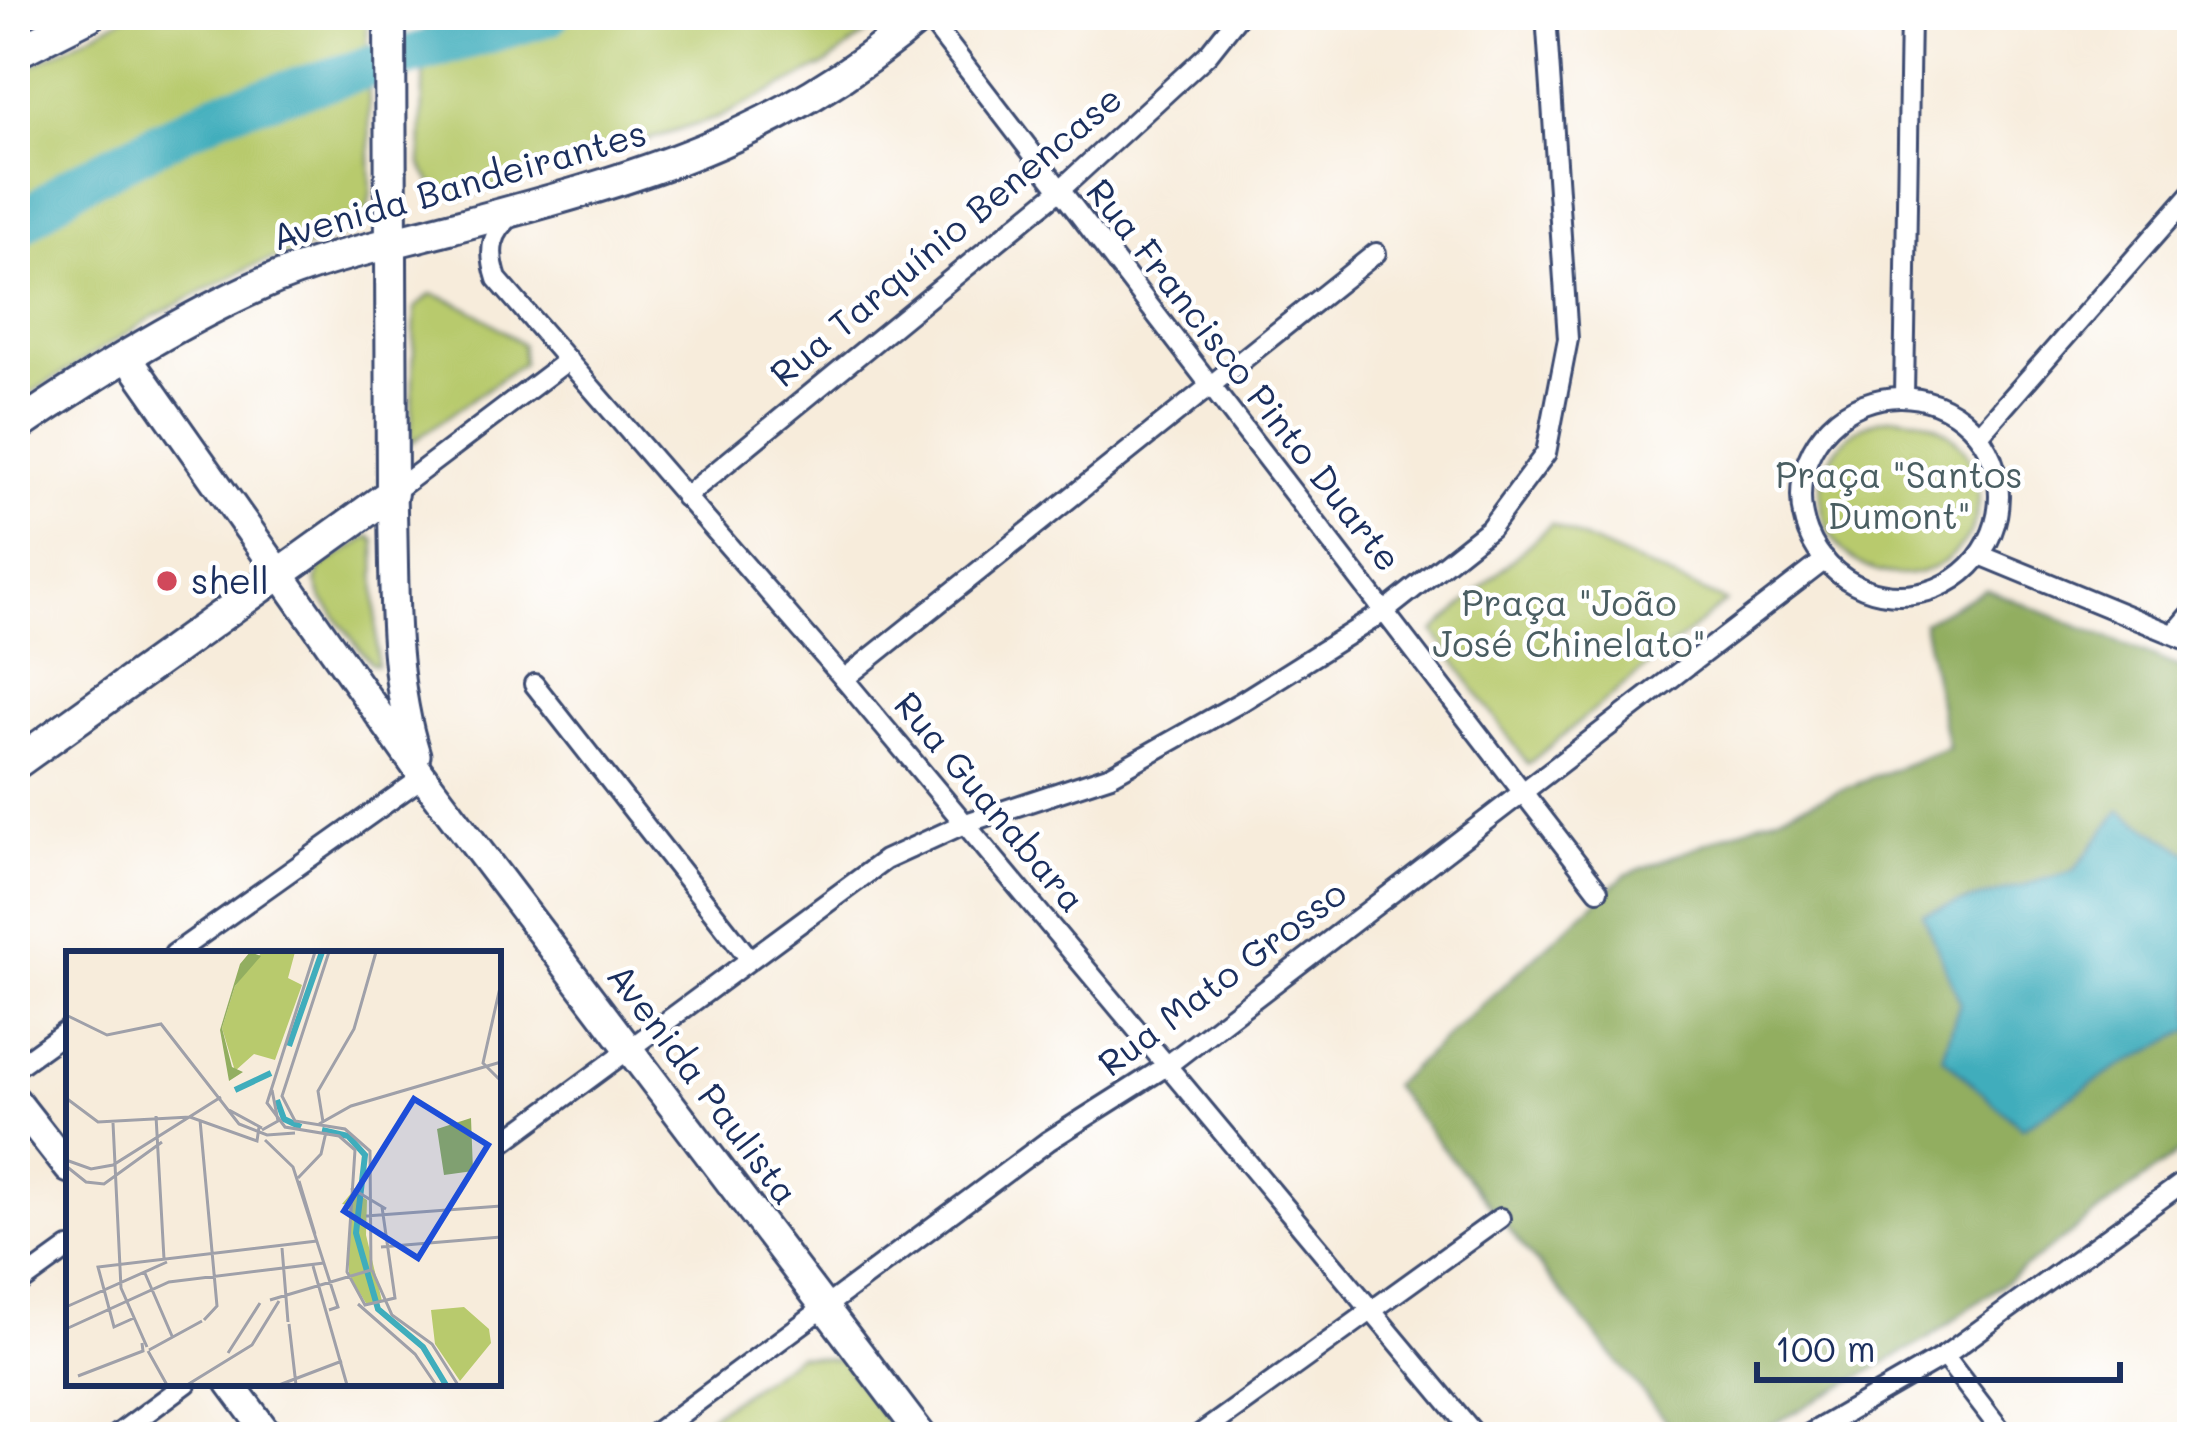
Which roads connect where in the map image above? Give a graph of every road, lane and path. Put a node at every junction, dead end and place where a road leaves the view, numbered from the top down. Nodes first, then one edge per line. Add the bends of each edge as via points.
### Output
1 (48, 15) edge
2 (89, 15) edge
3 (390, 15) edge
4 (924, 15) edge
5 (1239, 15) edge
6 (1546, 15) edge
7 (1910, 15) edge
8 (18, 51) edge
9 (1060, 190) junction
10 (2192, 193) edge
11 (520, 209) junction
12 (392, 243) junction
13 (1376, 253) dead end
14 (335, 261) junction
15 (393, 310) junction
16 (128, 358) junction
17 (568, 359) junction
18 (1211, 387) junction
19 (1904, 396) junction
20 (15, 428) edge
21 (1979, 435) junction
22 (392, 493) junction
23 (685, 497) junction
24 (1980, 555) junction
25 (1825, 560) junction
26 (279, 574) junction
27 (1384, 612) junction
28 (2192, 613) edge
29 (2183, 638) edge
30 (844, 679) junction
31 (535, 684) dead end
32 (15, 764) edge
33 (422, 777) junction
34 (1522, 793) junction
35 (966, 823) junction
36 (1598, 890) dead end
37 (178, 951) edge
38 (749, 958) junction
39 (66, 1031) edge
40 (629, 1045) junction
41 (15, 1067) edge
42 (1165, 1067) junction
43 (15, 1100) edge
44 (501, 1144) edge
45 (66, 1165) edge
46 (2192, 1177) edge
47 (1500, 1218) dead end
48 (66, 1250) edge
49 (15, 1287) edge
50 (824, 1306) junction
51 (1370, 1310) junction
52 (1944, 1356) junction
53 (183, 1386) edge
54 (232, 1386) edge
55 (114, 1437) edge
56 (269, 1437) edge
57 (650, 1437) edge
58 (923, 1437) edge
59 (1196, 1437) edge
60 (1477, 1437) edge
61 (1804, 1437) edge
62 (2006, 1437) edge

1 - 8 main road
2 - 8 main road
3 - 12 main road
4 - 9 street, Rua Francisco Pinto Duarte
4 - 11 main road, Avenida Bandeirantes via 850,74 764,124 665,165
5 - 9 street, Rua Tarquínio Benencase via 1208,54
6 - 27 street via 1568,339 1546,453 1490,528
7 - 19 street
9 - 18 street, Rua Francisco Pinto Duarte
9 - 23 street, Rua Tarquínio Benencase
10 - 21 street
11 - 12 main road, Avenida Bandeirantes
11 - 17 street, Rua Guanabara via 497,231 497,279
12 - 14 main road, Avenida Bandeirantes
12 - 15 main road
13 - 18 street
14 - 15 main road via 373,278
14 - 16 main road, Avenida Bandeirantes via 261,284
15 - 22 main road
16 - 20 main road, Avenida Bandeirantes
16 - 26 main road, Avenida Paulista
17 - 22 street
17 - 23 street, Rua Guanabara
18 - 27 street, Rua Francisco Pinto Duarte
18 - 30 street
19 - 21 street via 1946,407
19 - 25 street via 1842,414 1804,466 1808,532
21 - 24 street via 1999,482 1993,532
22 - 26 main road
22 - 33 main road, Avenida Paulista via 399,682
23 - 30 street, Rua Guanabara
24 - 25 street via 1933,590 1904,595 1874,592
24 - 29 street
25 - 34 street, Rua Mato Grosso
26 - 32 main road
26 - 33 main road, Avenida Paulista
27 - 34 street, Rua Francisco Pinto Duarte
27 - 35 street via 1111,775
28 - 29 street
30 - 35 street, Rua Guanabara
31 - 38 street
33 - 37 street
33 - 40 main road, Avenida Paulista
34 - 36 street, Rua Francisco Pinto Duarte
34 - 42 street, Rua Mato Grosso
35 - 38 street via 885,860
35 - 42 street, Rua Guanabara
38 - 40 street
39 - 41 street
40 - 44 street
40 - 50 main road, Avenida Paulista
42 - 50 street, Rua Mato Grosso via 1048,1141
42 - 51 street, Rua Guanabara
43 - 45 main road
46 - 52 street
47 - 51 street
48 - 49 street
50 - 57 street, Rua Mato Grosso
50 - 58 main road, Avenida Paulista
51 - 59 street
51 - 60 street, Rua Guanabara
52 - 61 street
52 - 62 street
53 - 55 street
54 - 56 main road

